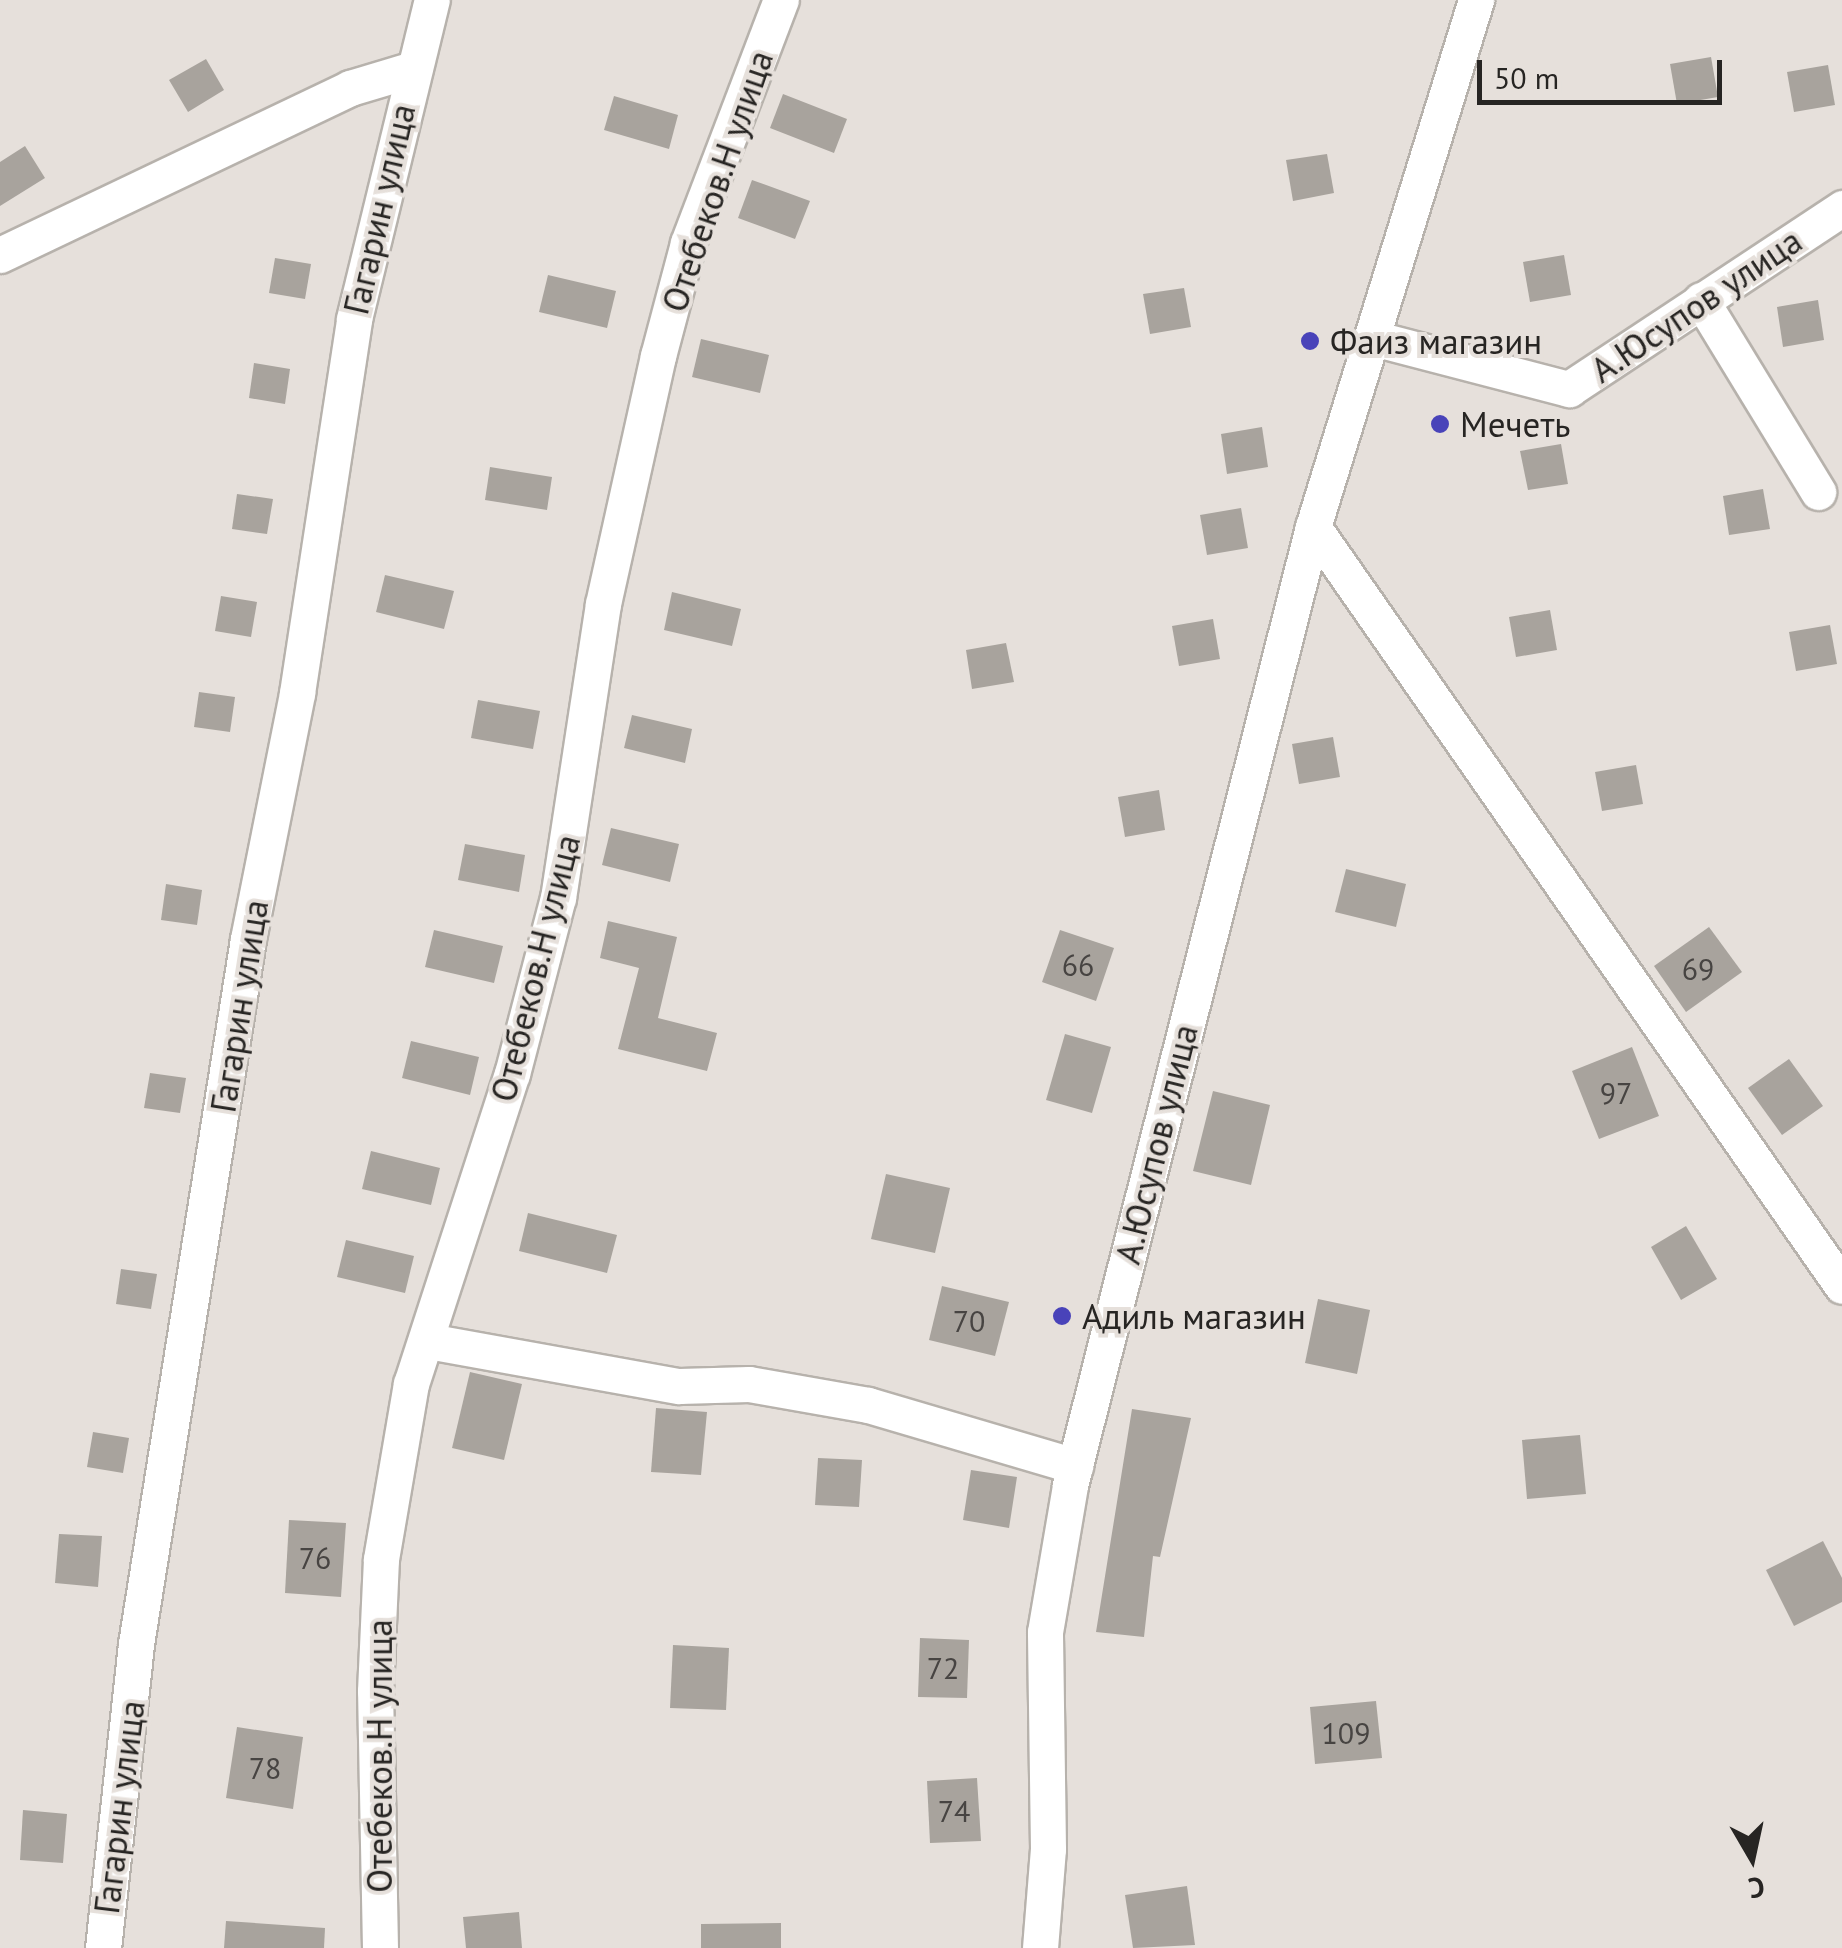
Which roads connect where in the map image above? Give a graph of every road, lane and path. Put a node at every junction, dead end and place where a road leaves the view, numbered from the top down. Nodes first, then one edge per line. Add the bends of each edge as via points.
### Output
1 (432, 0) edge
2 (781, 0) edge
3 (1476, 0) edge
4 (410, 70) junction
5 (1842, 208) edge
6 (0, 254) edge
7 (1701, 300) junction
8 (1373, 338) junction
9 (1818, 492) dead end
10 (1313, 527) junction
11 (1842, 1286) edge
12 (428, 1341) junction
13 (1075, 1466) junction
14 (103, 1948) edge
15 (380, 1948) edge
16 (1040, 1948) edge

1 - 4 street, Гагарин улица
2 - 12 street, Отебеков.Н улица via 688,244 658,356 603,604 558,898 512,1074
3 - 8 street, А.Юсупов улица
4 - 6 street, Гагарин улица via 334,95
4 - 14 street, Гагарин улица via 354,319 297,693 248,940 136,1644
5 - 7 street, А.Юсупов улица
7 - 8 street, А.Юсупов улица via 1569,389
7 - 9 street
8 - 10 street, А.Юсупов улица
10 - 11 street
10 - 13 street, А.Юсупов улица
12 - 13 street via 678,1386 749,1384 868,1405
12 - 15 street, Отебеков.Н улица via 411,1384 381,1560 375,1691
13 - 16 street, А.Юсупов улица via 1045,1632 1048,1848

